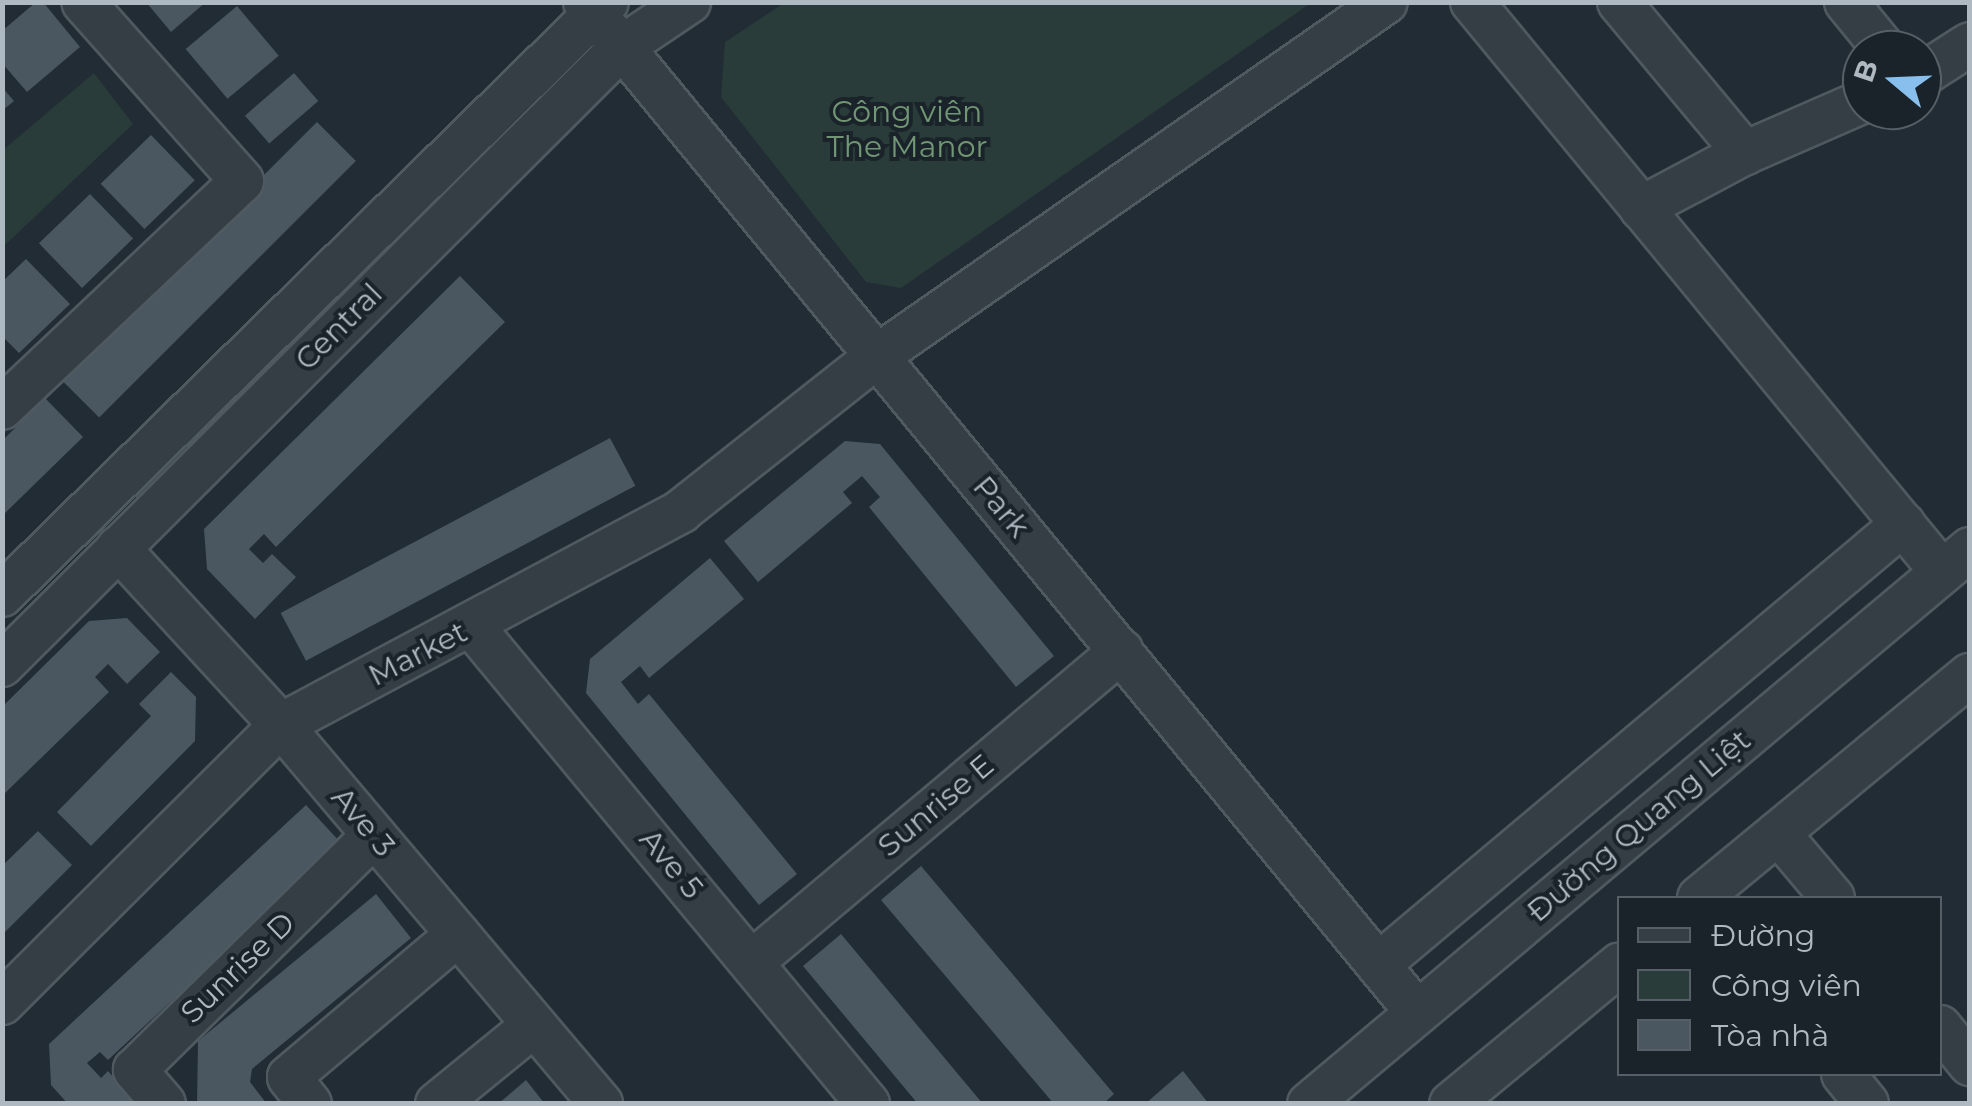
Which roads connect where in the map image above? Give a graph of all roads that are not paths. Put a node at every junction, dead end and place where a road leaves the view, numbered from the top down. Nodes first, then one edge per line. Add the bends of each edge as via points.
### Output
1 (83, 2) edge
2 (689, 2) edge
3 (1386, 2) edge
4 (1472, 2) edge
5 (1620, 2) edge
6 (1846, 2) edge
7 (595, 6) edge
8 (1869, 30) edge
9 (1970, 44) edge
10 (622, 47) junction
11 (1942, 62) edge
12 (1842, 111) edge
13 (1745, 153) junction
14 (1641, 208) junction
15 (876, 357) junction
16 (2, 408) edge
17 (1903, 524) junction
18 (118, 548) junction
19 (1956, 561) edge
20 (2, 595) edge
21 (472, 626) junction
22 (1120, 651) junction
23 (2, 665) edge
24 (1970, 674) edge
25 (281, 725) junction
26 (1778, 833) junction
27 (374, 835) junction
28 (1701, 896) edge
29 (1831, 896) edge
30 (458, 934) junction
31 (752, 962) junction
32 (1378, 965) junction
33 (1617, 966) edge
34 (2, 1003) edge
35 (1417, 1012) junction
36 (534, 1024) junction
37 (1942, 1030) edge
38 (1970, 1064) edge
39 (1844, 1076) edge
40 (164, 1104) edge
41 (310, 1104) edge
42 (437, 1104) edge
43 (600, 1104) edge
44 (868, 1104) edge
45 (1309, 1104) edge
46 (1451, 1104) edge
47 (1867, 1104) edge

1 - 16 street via 242,181
2 - 10 street, Central
3 - 15 street, Market
4 - 14 street
5 - 13 street
6 - 8 street
7 - 10 street, Park
7 - 20 street, Central
9 - 11 street
10 - 15 street, Park
10 - 18 street, Central
12 - 13 street
13 - 14 street
14 - 17 street
15 - 21 street, Market via 681,511
15 - 22 street, Park
17 - 19 street
17 - 32 street
18 - 23 street, Central
18 - 25 street, Ave 3
19 - 35 street, Đường Quang Liệt
21 - 25 street, Market
21 - 31 street, Ave 5
22 - 31 street, Sunrise E
22 - 32 street, Park
24 - 26 street
25 - 27 street, Ave 3
25 - 34 street, Market
26 - 28 street
26 - 29 street
27 - 30 street, Ave 3
27 - 40 street, Sunrise D via 134,1070
30 - 36 street, Ave 3
30 - 41 street via 289,1077
31 - 44 street, Ave 5
32 - 35 street, Park
33 - 46 street
35 - 45 street, Đường Quang Liệt
36 - 42 street
36 - 43 street, Ave 3
37 - 38 street
39 - 47 street

